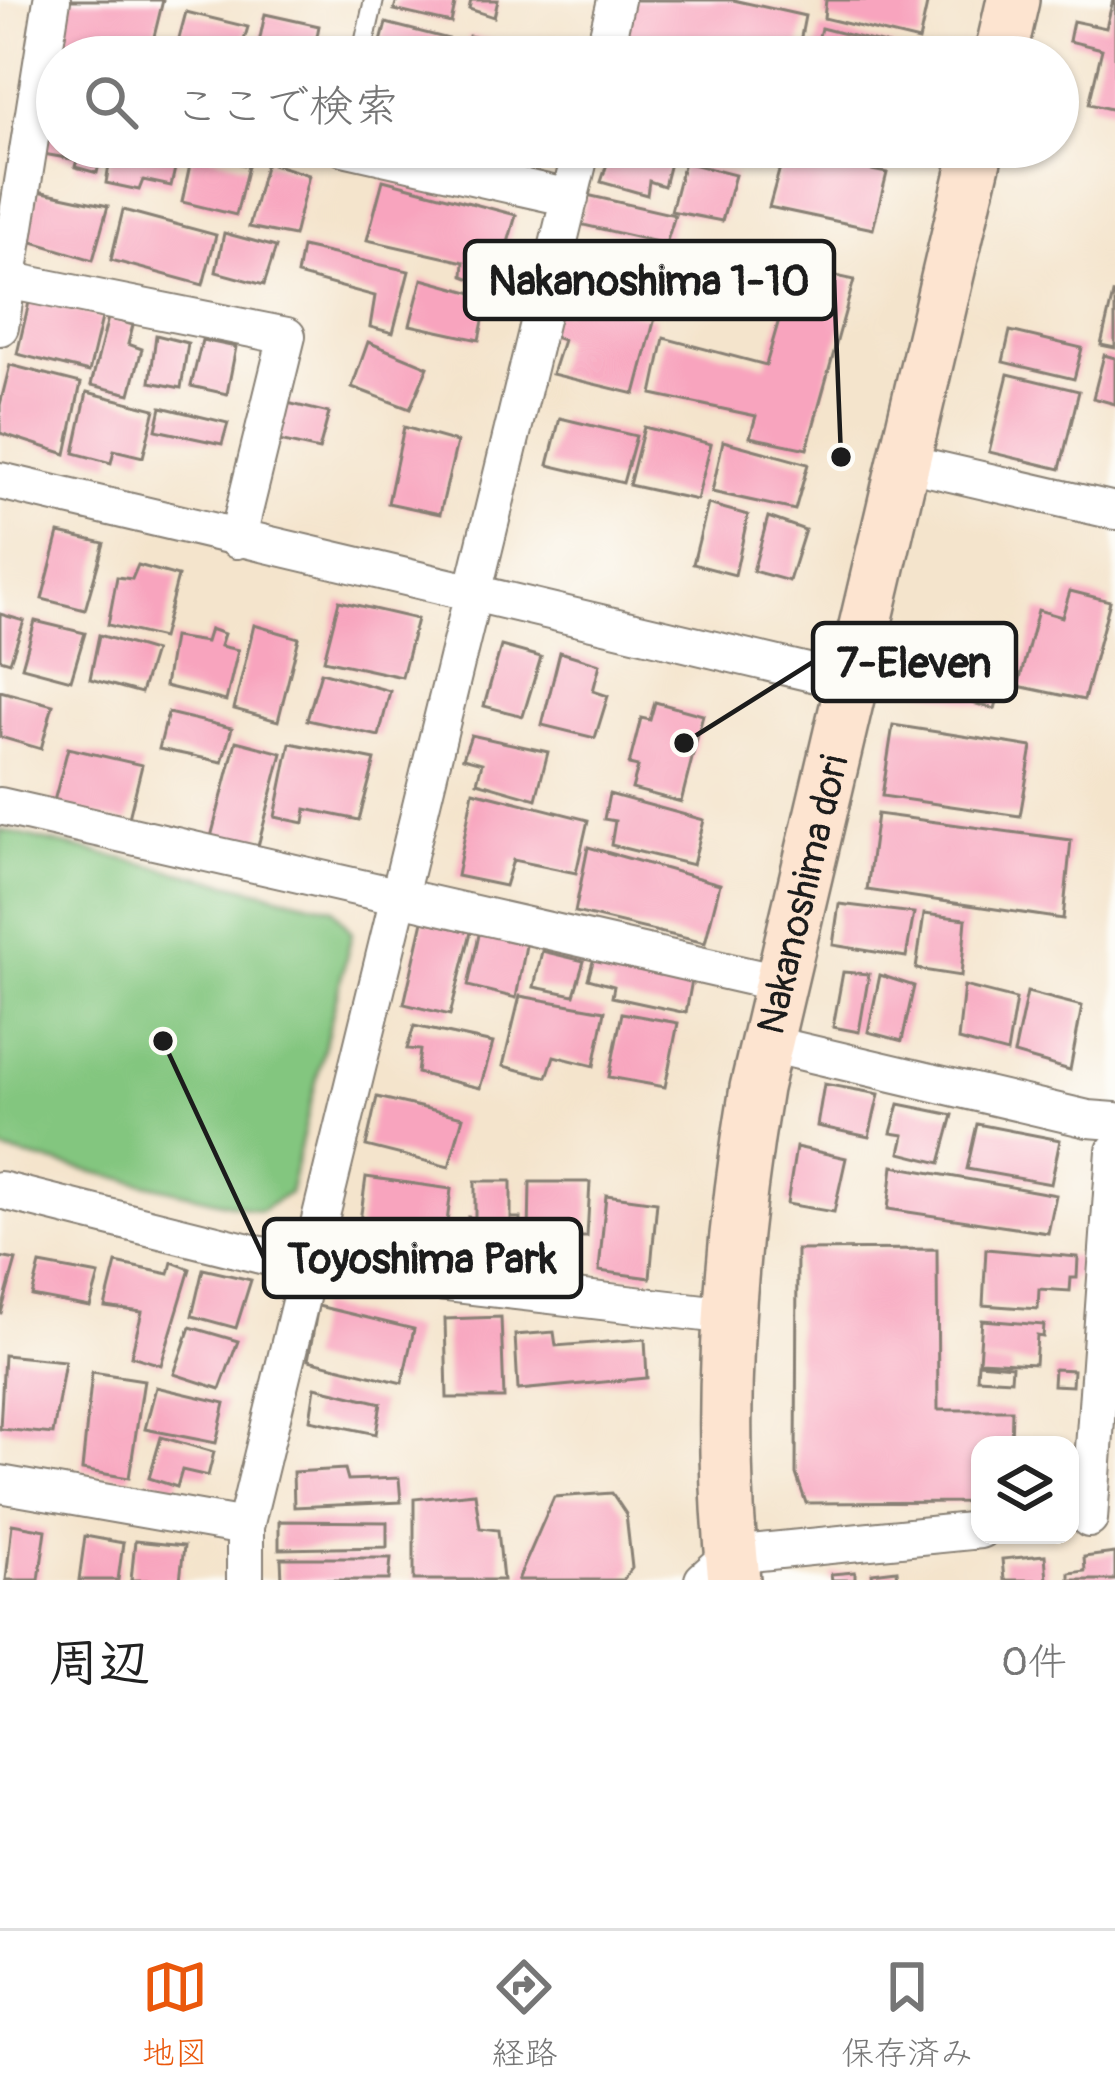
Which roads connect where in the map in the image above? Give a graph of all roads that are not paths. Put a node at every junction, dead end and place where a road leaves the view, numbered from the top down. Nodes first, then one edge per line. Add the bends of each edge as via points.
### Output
1 (52, 0) edge
2 (374, 0) edge
3 (616, 0) edge
4 (1013, 0) edge
5 (51, 36) edge
6 (366, 36) edge
7 (608, 36) edge
8 (1005, 36) edge
9 (36, 142) edge
10 (436, 168) edge
11 (577, 168) edge
12 (973, 168) edge
13 (570, 198) junction
14 (8, 280) junction
15 (0, 327) edge
16 (903, 462) junction
17 (0, 481) edge
18 (1115, 512) edge
19 (237, 540) junction
20 (472, 596) junction
21 (850, 682) junction
22 (0, 806) edge
23 (397, 898) junction
24 (778, 983) junction
25 (765, 1043) junction
26 (1115, 1121) edge
27 (1115, 1151) edge
28 (0, 1190) edge
29 (309, 1267) junction
30 (730, 1316) junction
31 (0, 1484) edge
32 (1091, 1518) edge
33 (244, 1527) junction
34 (971, 1532) edge
35 (733, 1574) edge
36 (245, 1580) edge

1 - 5 street
2 - 6 lane
3 - 7 street
4 - 8 street
9 - 14 street
10 - 13 street
11 - 13 street
12 - 16 street, Nakanoshima dori
13 - 20 street
14 - 15 street
14 - 19 street via 286,336
16 - 18 street
16 - 21 street, Nakanoshima dori
17 - 19 street
19 - 20 street
20 - 21 street
20 - 23 street
21 - 24 street, Nakanoshima dori
22 - 23 street
23 - 24 street
23 - 29 street
24 - 25 street, Nakanoshima dori
25 - 26 street
25 - 30 street, Nakanoshima dori
27 - 32 street
28 - 29 street
29 - 30 street
29 - 33 street
30 - 35 street, Nakanoshima dori
31 - 33 street
33 - 36 street
34 - 35 street

